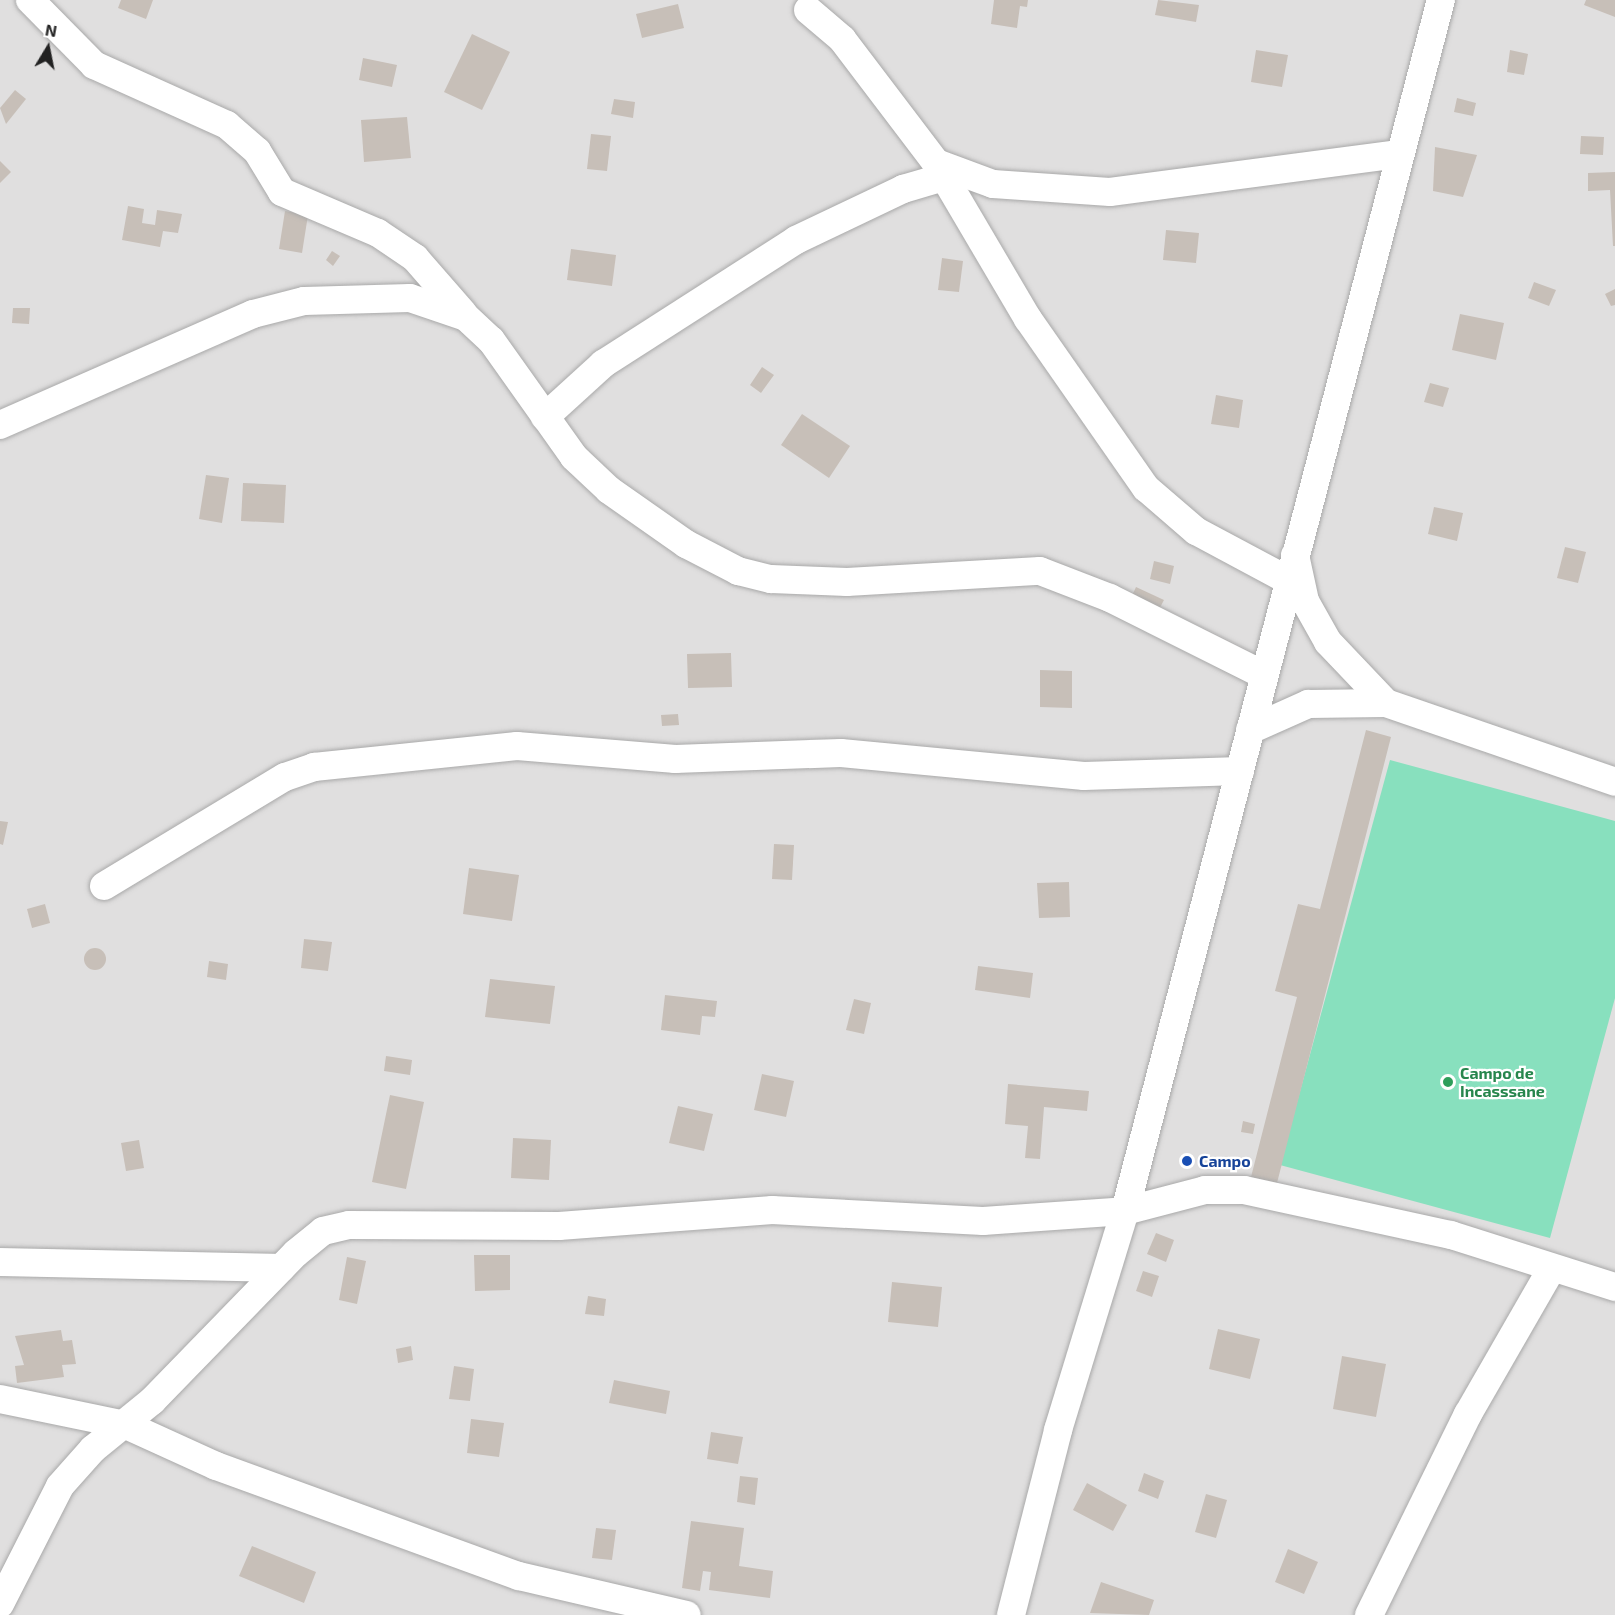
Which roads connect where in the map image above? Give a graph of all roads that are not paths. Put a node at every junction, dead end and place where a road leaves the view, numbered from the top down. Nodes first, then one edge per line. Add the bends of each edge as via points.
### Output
1 (30, 0) edge
2 (1441, 0) edge
3 (808, 10) dead end
4 (1400, 154) junction
5 (940, 170) junction
6 (466, 317) junction
7 (545, 417) junction
8 (0, 425) edge
9 (1294, 550) junction
10 (1286, 579) junction
11 (1264, 675) junction
12 (1386, 703) junction
13 (1250, 730) junction
14 (1240, 771) junction
15 (1615, 782) edge
16 (104, 886) dead end
17 (1125, 1211) junction
18 (0, 1262) edge
19 (281, 1268) junction
20 (1552, 1268) junction
21 (1615, 1287) edge
22 (0, 1399) edge
23 (126, 1425) junction
24 (0, 1604) edge
25 (687, 1615) edge
26 (1011, 1615) edge
27 (1369, 1615) edge

1 - 6 street via 94,65 227,125 256,151 282,192 378,233 414,258
2 - 4 street
3 - 5 street via 842,39
4 - 5 street via 1110,192 1023,190
4 - 9 street
5 - 7 street via 796,240 603,364
5 - 10 street via 1028,319 1146,488 1196,531
6 - 7 street via 491,340
6 - 8 street via 410,298 304,301 195,336
7 - 11 street via 574,457 609,490 686,544 738,571 771,579 847,582 1040,571 1110,598
9 - 10 street
9 - 12 street via 1305,601 1328,642
10 - 11 street
11 - 13 street
12 - 13 street via 1308,704
12 - 15 street
13 - 14 street
14 - 16 street via 1084,776 841,753 675,759 517,746 314,768 285,777
14 - 17 street
17 - 19 street via 983,1221 772,1210 558,1226 349,1225 323,1231
17 - 20 street via 1205,1190 1286,1195 1451,1235
17 - 26 street via 1058,1430
18 - 19 street
19 - 23 street
20 - 21 street
20 - 27 street via 1468,1414
22 - 23 street
23 - 24 street via 93,1449 60,1486
23 - 25 street via 216,1466 519,1576

